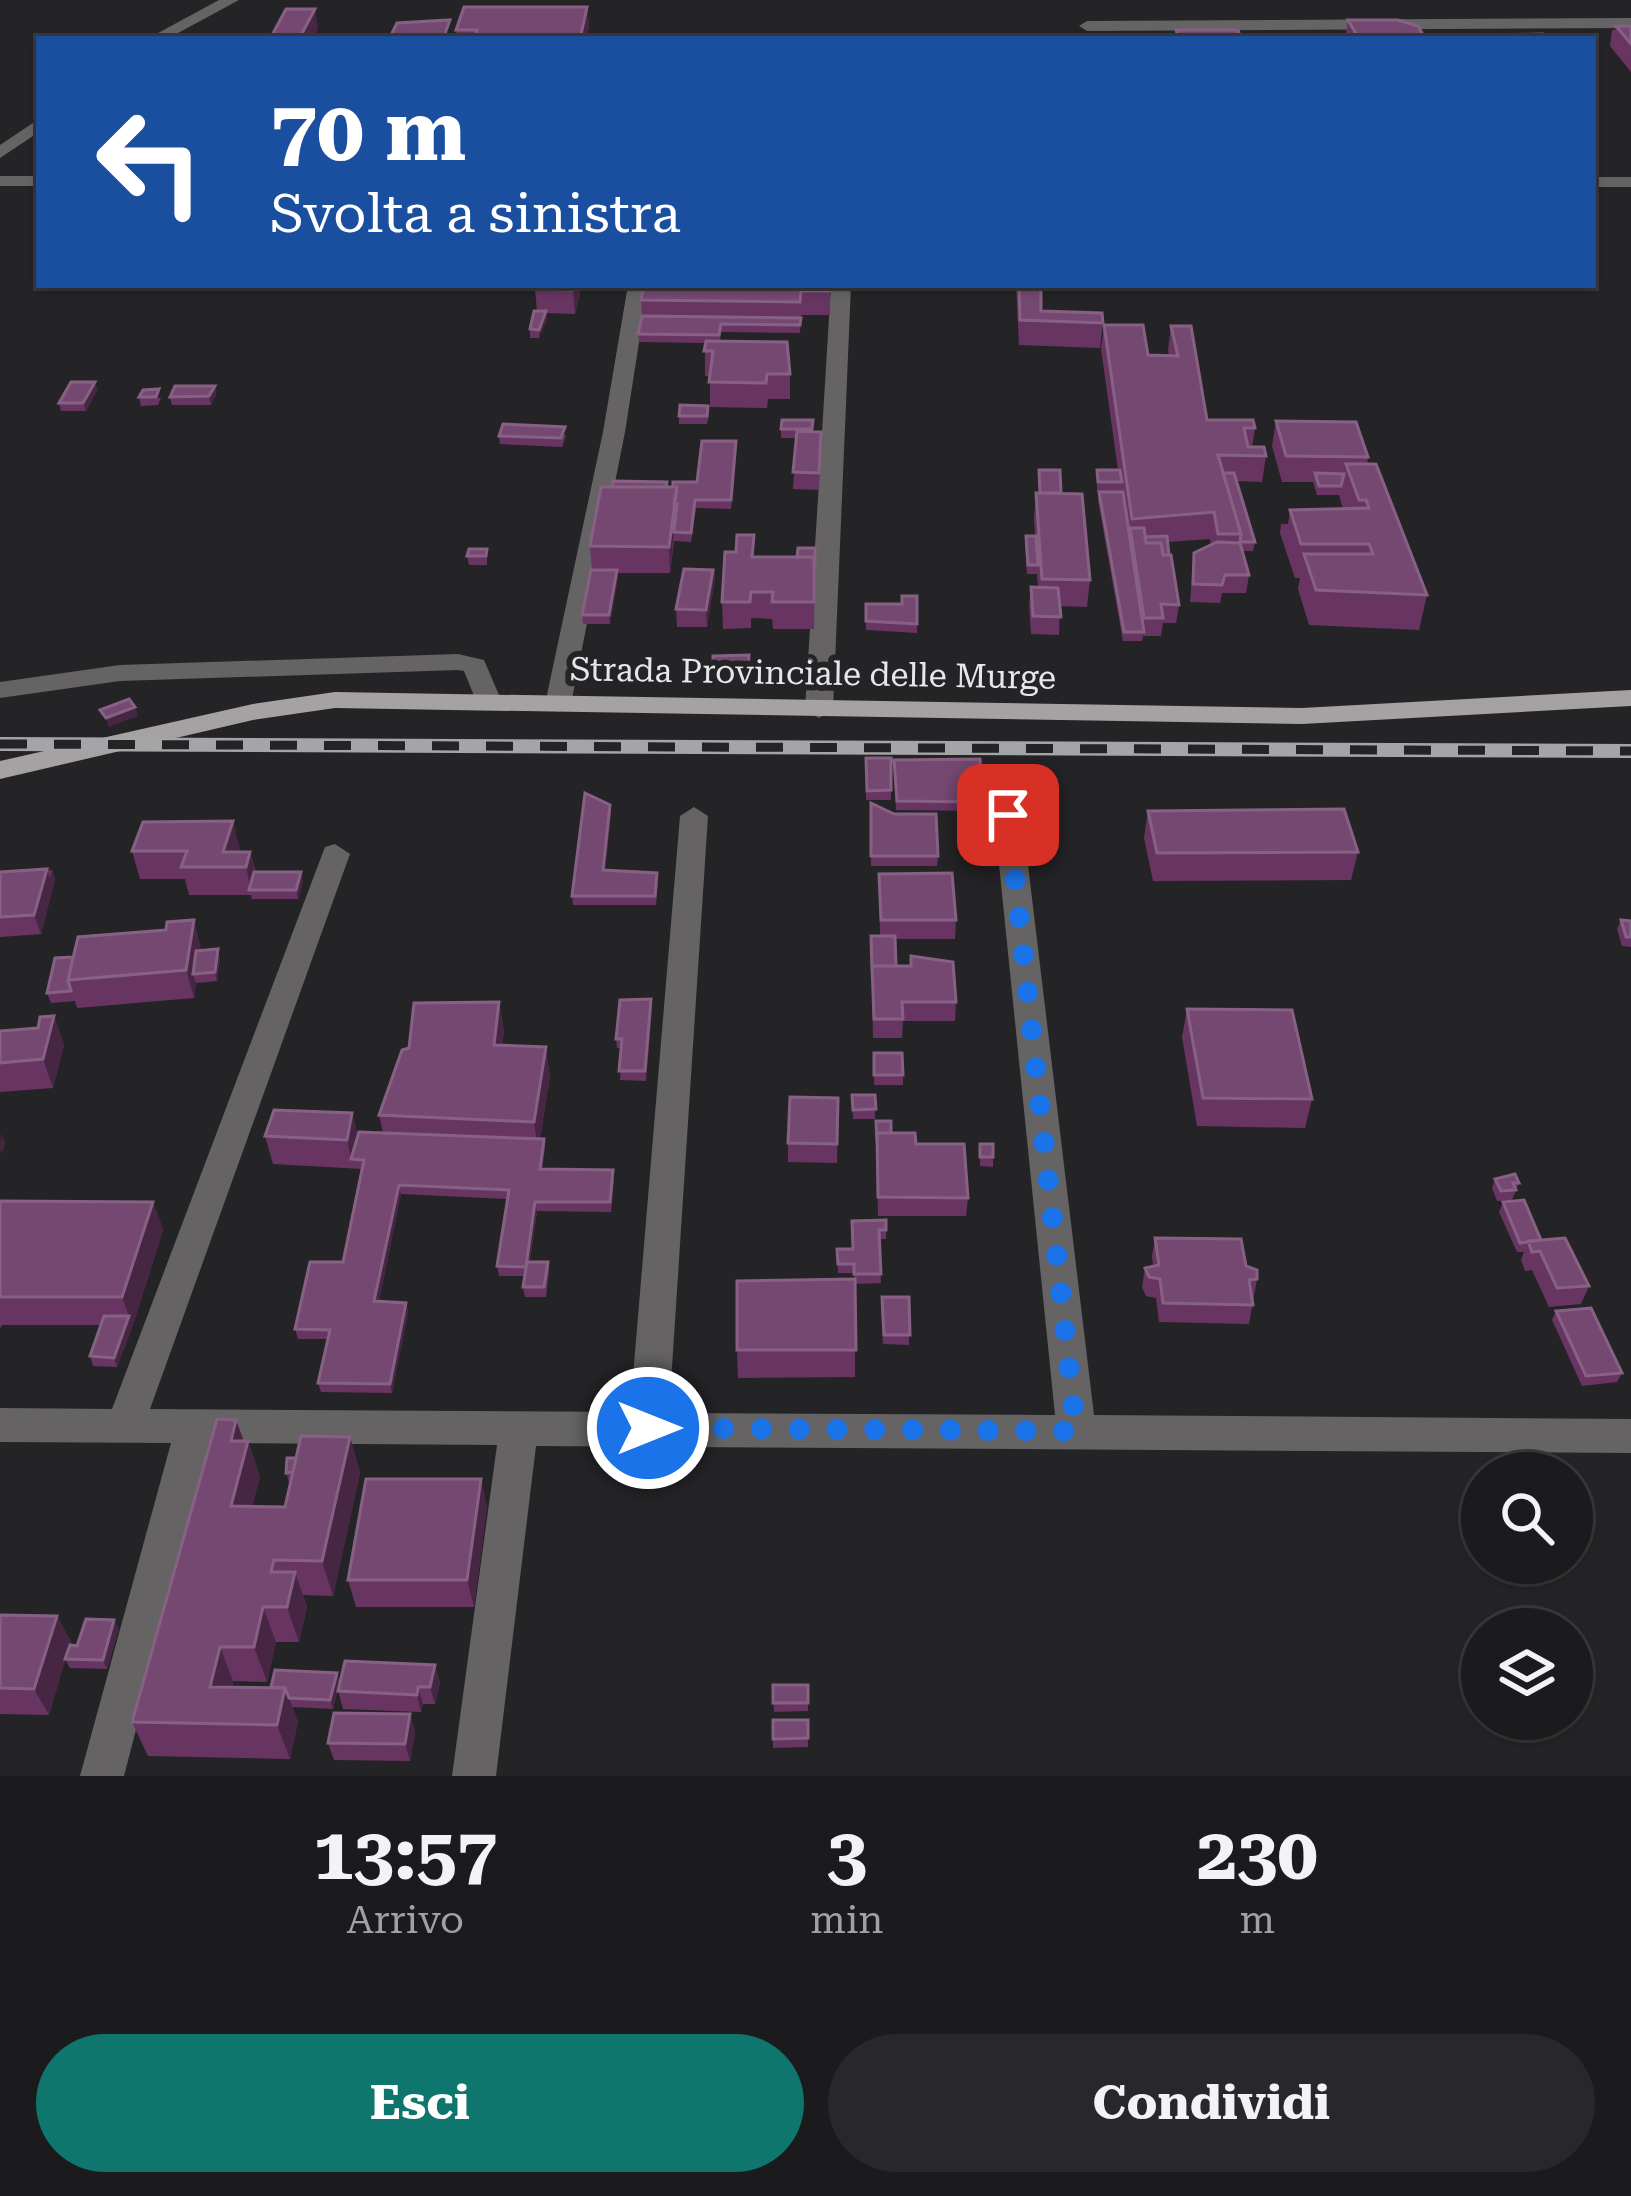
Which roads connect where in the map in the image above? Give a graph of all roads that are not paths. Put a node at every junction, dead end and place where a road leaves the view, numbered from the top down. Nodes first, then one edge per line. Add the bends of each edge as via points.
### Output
1 (231, 0) edge
2 (1631, 23) edge
3 (1087, 26) edge
4 (161, 36) edge
5 (36, 126) edge
6 (0, 153) edge
7 (0, 181) edge
8 (36, 181) edge
9 (1596, 182) edge
10 (1631, 182) edge
11 (638, 288) edge
12 (841, 288) edge
13 (0, 690) edge
14 (1631, 698) edge
15 (489, 702) junction
16 (558, 704) junction
17 (819, 710) junction
18 (0, 770) edge
19 (1008, 815) dead end
20 (694, 816) dead end
21 (335, 854) dead end
22 (196, 1424) junction
23 (0, 1425) edge
24 (125, 1425) junction
25 (519, 1427) junction
26 (648, 1428) junction
27 (1076, 1431) junction
28 (1631, 1436) edge
29 (102, 1776) edge
30 (474, 1776) edge

1 - 4 street
2 - 3 street
5 - 6 street
7 - 8 street
9 - 10 street
11 - 16 street
12 - 17 street
13 - 15 street via 120,673 458,662 475,666
14 - 17 main road, Strada Provinciale delle Murge via 1303,716
15 - 16 main road, Strada Provinciale delle Murge
15 - 18 main road, Strada Provinciale delle Murge via 294,706
16 - 17 main road, Strada Provinciale delle Murge
19 - 27 street
20 - 26 street
21 - 24 street
22 - 24 street
22 - 25 street
22 - 29 street
23 - 24 street
25 - 26 street
25 - 30 street
26 - 27 street
27 - 28 street

